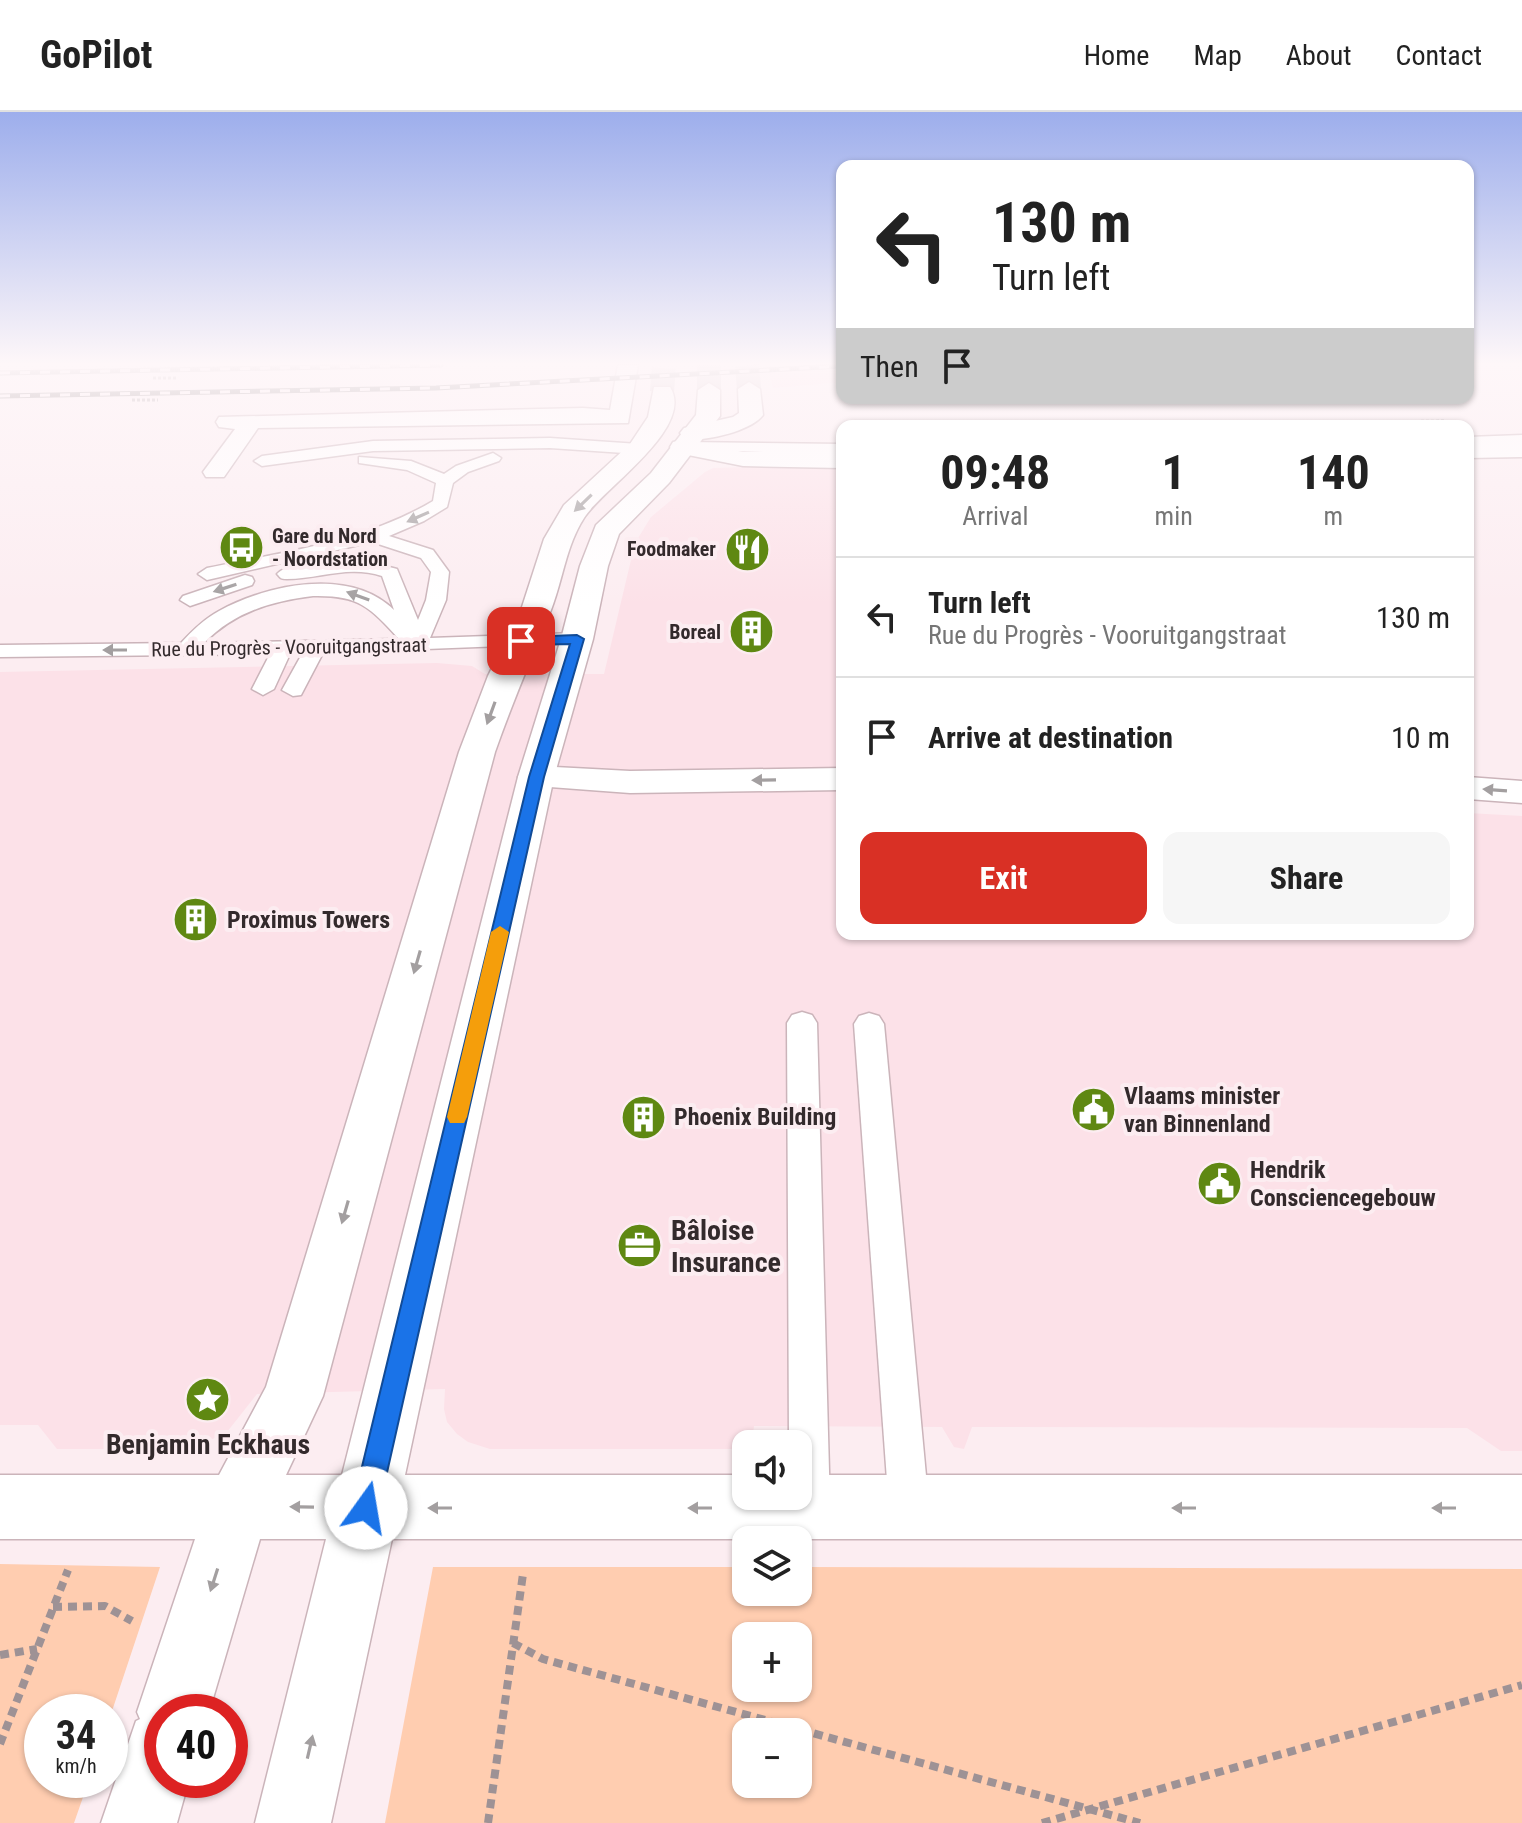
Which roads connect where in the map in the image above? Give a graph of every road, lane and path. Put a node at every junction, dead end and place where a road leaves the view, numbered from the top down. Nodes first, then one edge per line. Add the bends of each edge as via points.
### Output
1 (235, 445) edge
2 (441, 445) edge
3 (577, 445) edge
4 (642, 445) edge
5 (661, 445) edge
6 (684, 445) edge
7 (701, 445) edge
8 (770, 445) edge
9 (639, 449) junction
10 (836, 449) edge
11 (1522, 450) edge
12 (1474, 451) edge
13 (493, 458) junction
14 (360, 459) junction
15 (836, 460) edge
16 (215, 472) dead end
17 (445, 481) junction
18 (372, 536) junction
19 (207, 574) dead end
20 (190, 600) dead end
21 (577, 639) junction
22 (521, 641) junction
23 (417, 645) junction
24 (316, 647) junction
25 (283, 648) junction
26 (185, 650) junction
27 (0, 651) edge
28 (263, 689) dead end
29 (293, 690) dead end
30 (536, 777) junction
31 (836, 779) edge
32 (1474, 788) edge
33 (1522, 792) edge
34 (802, 1023) dead end
35 (869, 1024) dead end
36 (809, 1430) edge
37 (238, 1505) junction
38 (0, 1507) edge
39 (1522, 1507) edge
40 (366, 1508) junction
41 (732, 1508) edge
42 (812, 1508) edge
43 (909, 1508) junction
44 (70, 1565) dead end
45 (523, 1574) dead end
46 (53, 1607) junction
47 (132, 1621) dead end
48 (513, 1643) junction
49 (38, 1649) junction
50 (0, 1655) edge
51 (1522, 1685) edge
52 (179, 1694) edge
53 (0, 1744) edge
54 (147, 1798) edge
55 (1088, 1809) junction
56 (139, 1823) edge
57 (293, 1823) edge
58 (488, 1823) edge
59 (1042, 1823) edge
60 (1140, 1823) edge

1 - 16 street
2 - 14 lane via 373,446 266,469
3 - 9 lane
4 - 9 street
5 - 9 street
6 - 21 street via 660,478 606,531
7 - 15 street via 743,459
8 - 10 lane
9 - 13 lane
9 -> 22 street via 574,511 558,539
11 - 12 street
13 - 14 lane
13 - 17 lane
14 - 17 lane via 411,466
17 -> 18 lane via 441,503
18 - 19 lane
18 - 23 lane via 427,554 440,572 436,600
23 -> 20 lane via 390,573 374,566 343,564 252,579
21 - 22 lane, Rue du Progrès - Vooruitgangstraat
21 - 30 street
22 - 23 lane, Rue du Progrès - Vooruitgangstraat
22 -> 37 street via 477,752 293,1396
23 - 24 lane, Rue du Progrès - Vooruitgangstraat
23 -> 26 lane via 371,600 328,590 247,604 213,623
24 - 25 lane, Rue du Progrès - Vooruitgangstraat
24 - 29 lane
25 - 26 lane, Rue du Progrès - Vooruitgangstraat
25 - 28 lane
26 -> 27 lane, Rue du Progrès - Vooruitgangstraat
31 -> 30 street via 630,782
30 - 40 street
33 -> 32 street
34 - 36 lane
35 - 43 lane
37 - 38 street
40 -> 37 street
37 -> 52 street
39 -> 43 street
41 -> 40 street
57 -> 40 street
42 - 43 street
44 - 46 path
45 - 48 path
46 - 47 path via 105,1606
46 - 49 path
48 - 55 path via 543,1659
48 - 58 path
49 - 50 path
49 - 53 path
51 - 55 path
54 - 56 street
55 - 59 path
55 - 60 path

